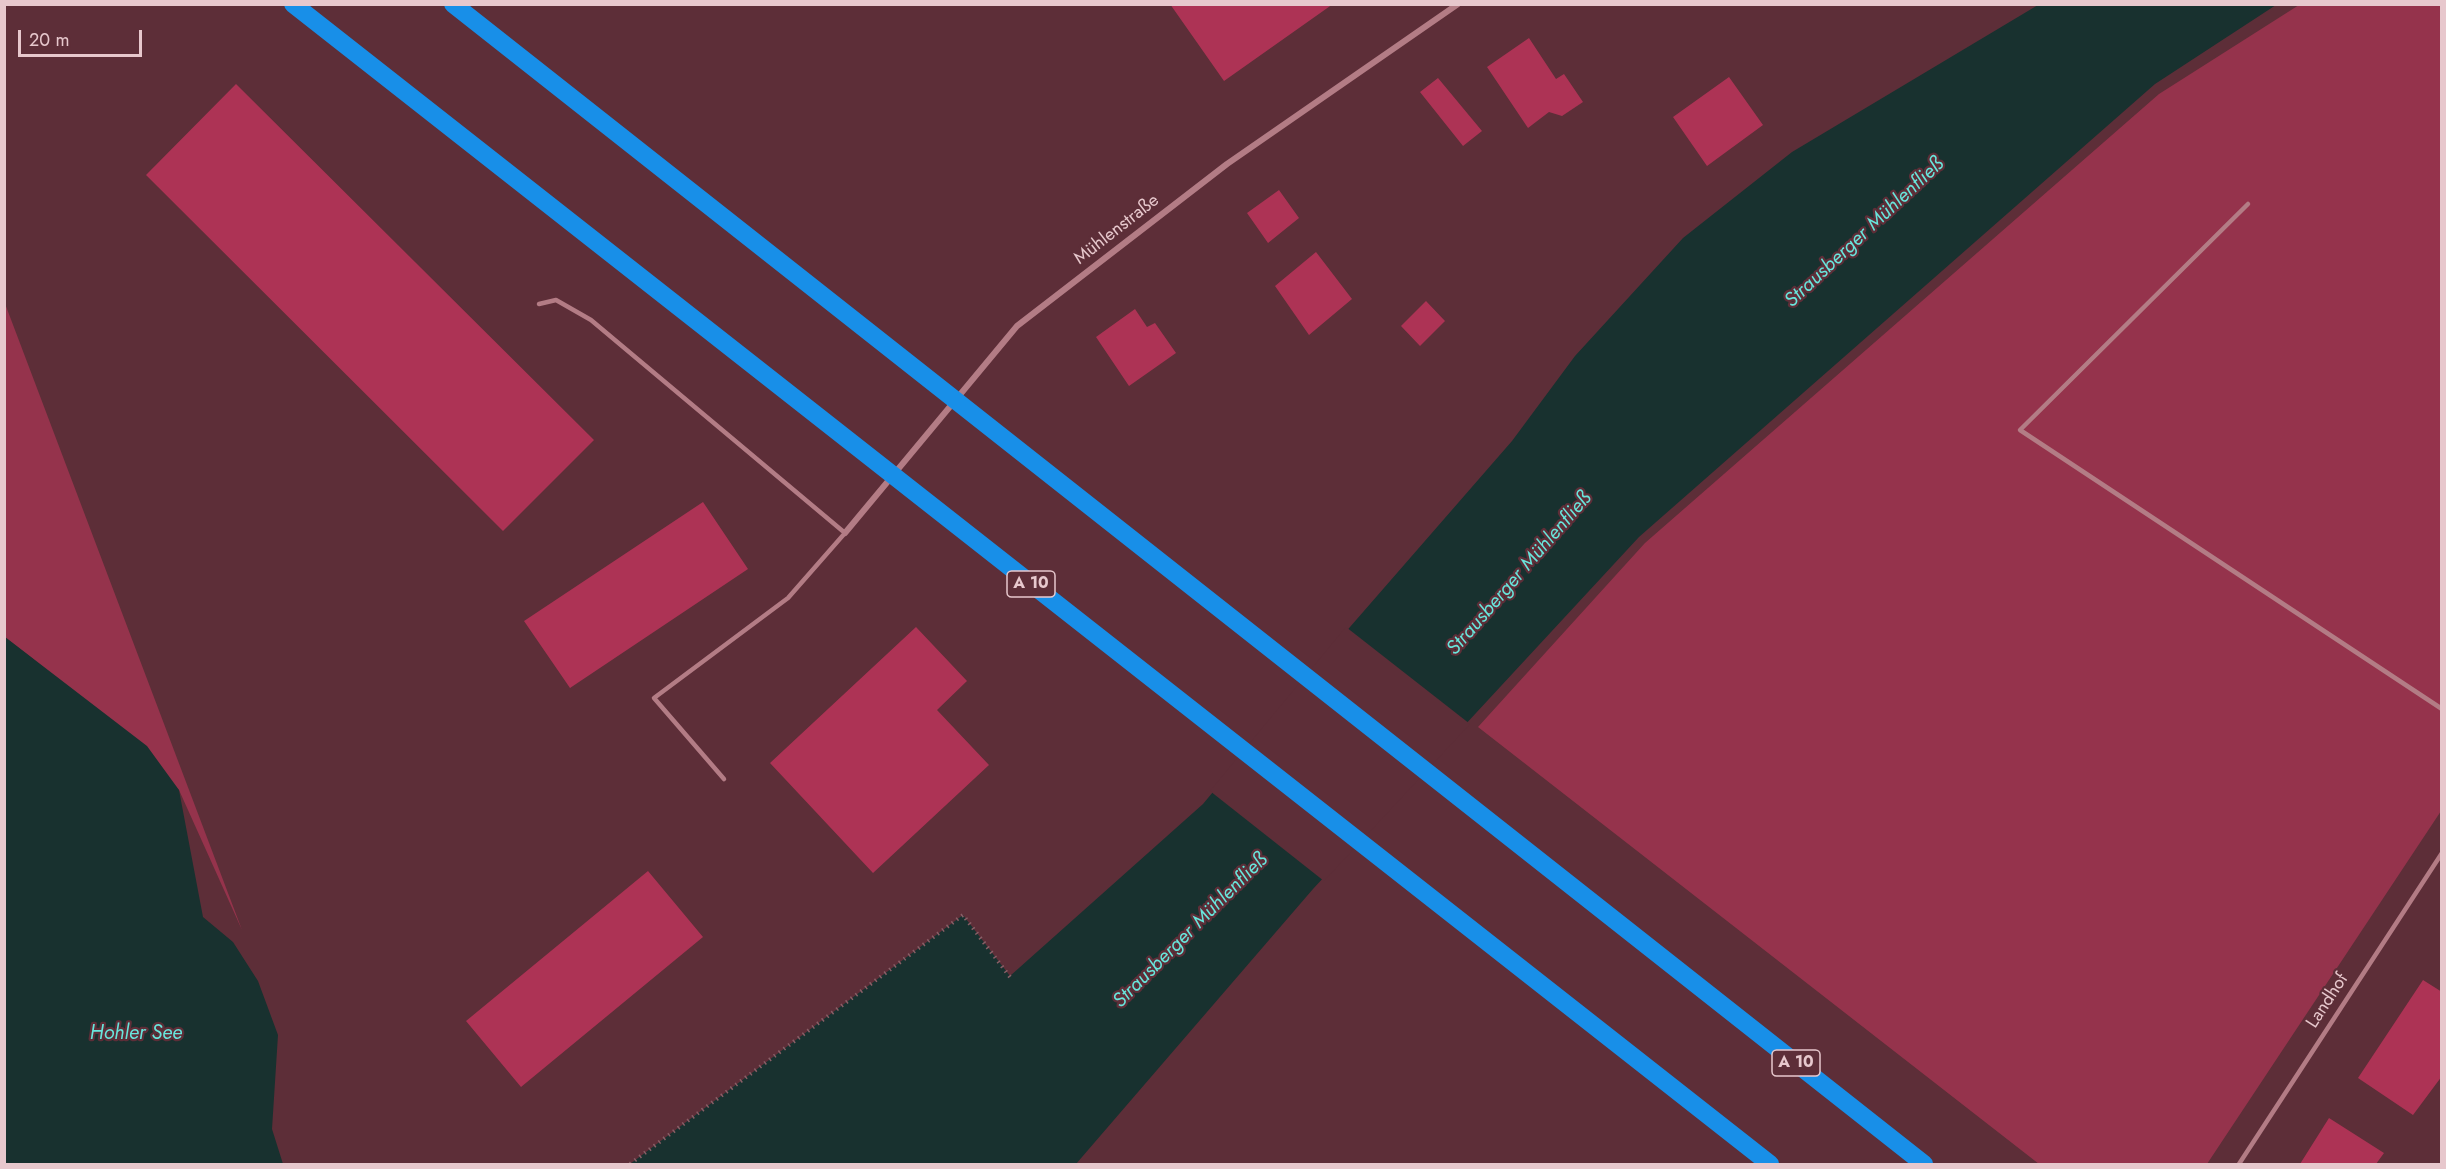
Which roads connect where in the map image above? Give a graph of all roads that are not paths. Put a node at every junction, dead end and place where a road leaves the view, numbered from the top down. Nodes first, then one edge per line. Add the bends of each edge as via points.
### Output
1 (292, 4) edge
2 (453, 4) edge
3 (1458, 4) edge
4 (2248, 204) dead end
5 (539, 304) dead end
6 (845, 533) junction
7 (2442, 709) edge
8 (724, 779) dead end
9 (2442, 853) edge
10 (1770, 1164) edge
11 (1924, 1164) edge
12 (2239, 1164) edge

1 - 10 highway, A 10
2 - 11 highway, A 10
3 - 6 street, Mühlenstraße via 1227,164 1017,326
4 - 7 lane via 2020,430
5 - 6 lane via 556,300 591,320
6 - 8 lane via 788,598 654,698
9 - 12 lane, Landhof

